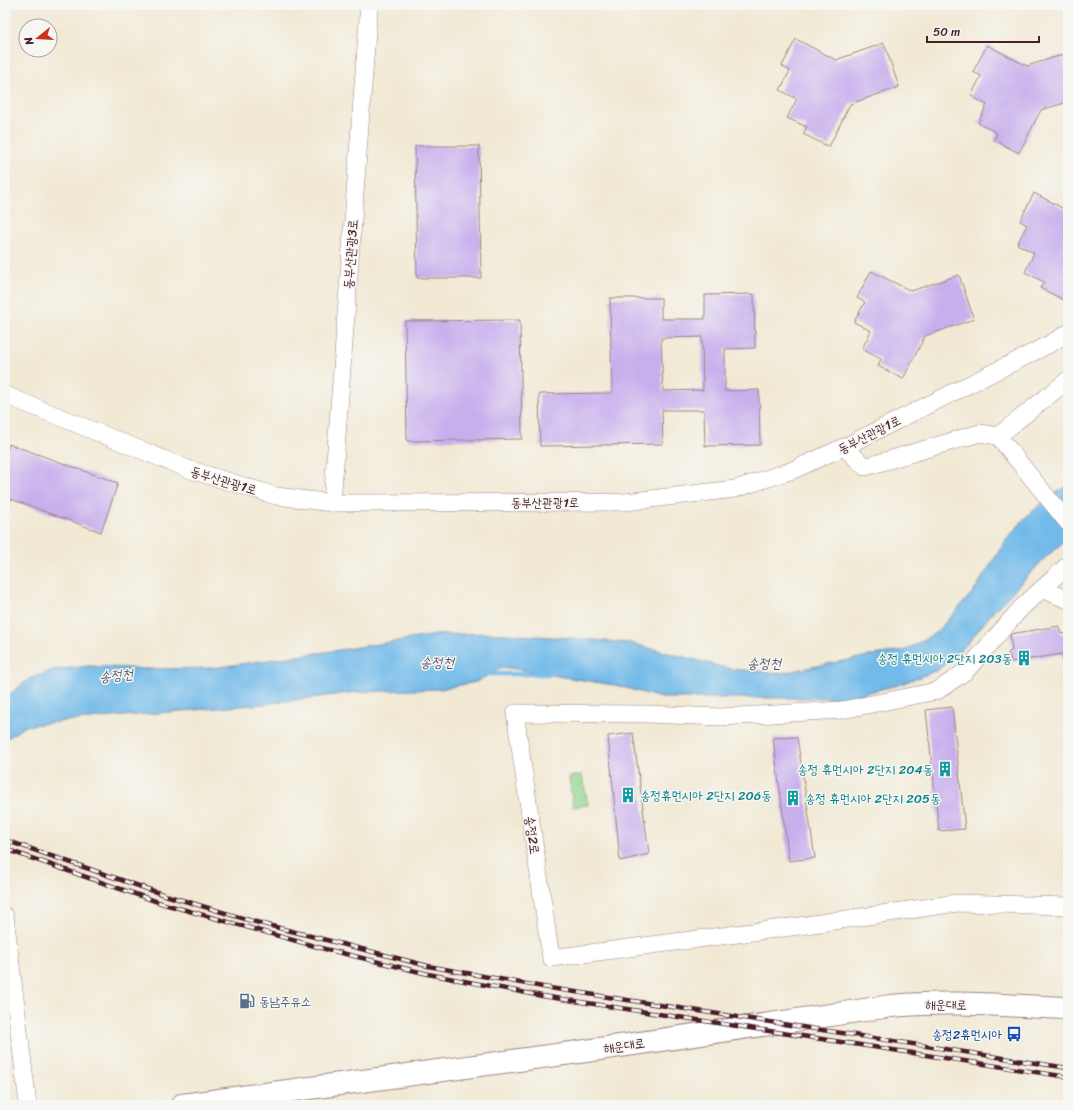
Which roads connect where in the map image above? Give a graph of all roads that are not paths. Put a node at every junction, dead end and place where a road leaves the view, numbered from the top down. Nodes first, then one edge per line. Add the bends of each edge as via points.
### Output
1 (369, 5) edge
2 (1068, 333) edge
3 (1068, 380) edge
4 (5, 394) edge
5 (998, 436) junction
6 (844, 447) junction
7 (332, 503) junction
8 (1068, 523) edge
9 (1068, 565) edge
10 (1042, 589) junction
11 (1068, 600) edge
12 (1068, 906) edge
13 (5, 916) edge
14 (1068, 1008) edge
15 (28, 1105) edge
16 (182, 1105) edge

1 - 7 street, 동부산관광3로
2 - 6 street, 동부산관광1로
3 - 5 street
4 - 7 street, 동부산관광1로 via 188,469 276,496
5 - 6 street via 980,433 865,467
5 - 8 street
6 - 7 street, 동부산관광1로 via 793,470 735,489 625,502
9 - 10 street
10 - 11 street
10 - 12 street, 송정2로 via 1021,608 966,670 937,691 842,710 721,717 514,713 551,958 957,903
13 - 15 street
14 - 16 main road, 해운대로 via 938,1004 891,1006 586,1051

